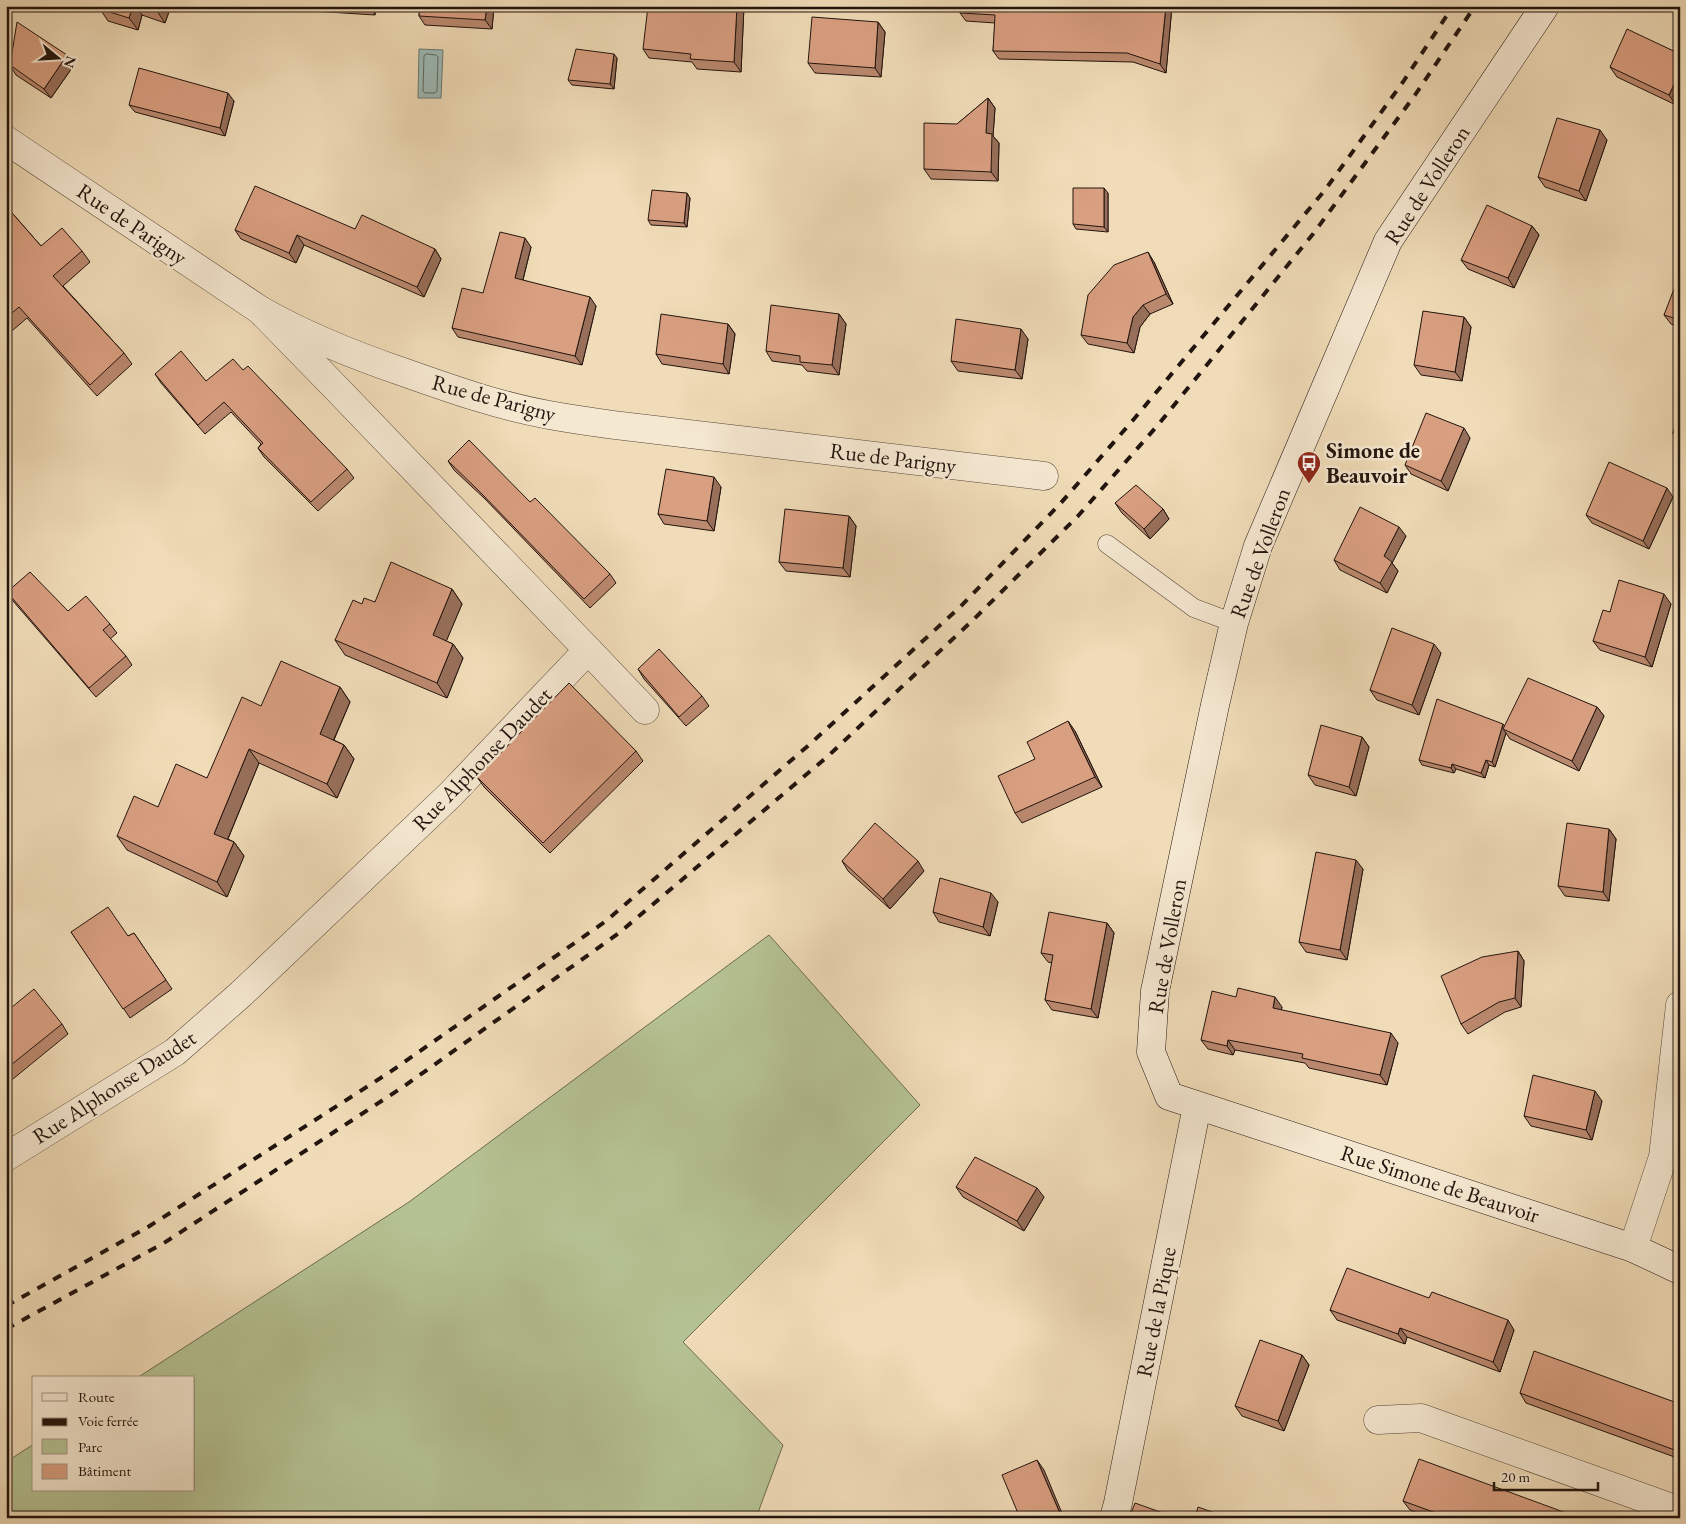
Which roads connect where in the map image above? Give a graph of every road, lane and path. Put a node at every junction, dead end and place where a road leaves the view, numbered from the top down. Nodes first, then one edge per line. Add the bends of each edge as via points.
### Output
1 (1545, 6) edge
2 (6, 140) edge
3 (260, 310) junction
4 (1044, 476) dead end
5 (1107, 544) dead end
6 (1234, 623) junction
7 (588, 650) junction
8 (645, 710) dead end
9 (1680, 1005) edge
10 (1197, 1106) junction
11 (6, 1157) edge
12 (1634, 1248) junction
13 (1680, 1270) edge
14 (1378, 1420) dead end
15 (1680, 1511) edge
16 (1114, 1518) edge

1 - 6 street, Rue de Volleron via 1388,241 1258,546
2 - 3 street, Rue de Parigny
3 - 4 street, Rue de Parigny via 314,339 359,358 507,406 614,425
3 - 7 street
5 - 6 lane via 1194,608
6 - 10 street, Rue de Volleron via 1155,991 1152,1052 1169,1096
7 - 8 street
7 - 11 street, Rue Alphonse Daudet via 451,794 182,1046
9 - 12 street via 1663,1157
10 - 12 street, Rue Simone de Beauvoir
10 - 16 street, Rue de la Pique
12 - 13 street, Rue Simone de Beauvoir
14 - 15 street via 1421,1418

